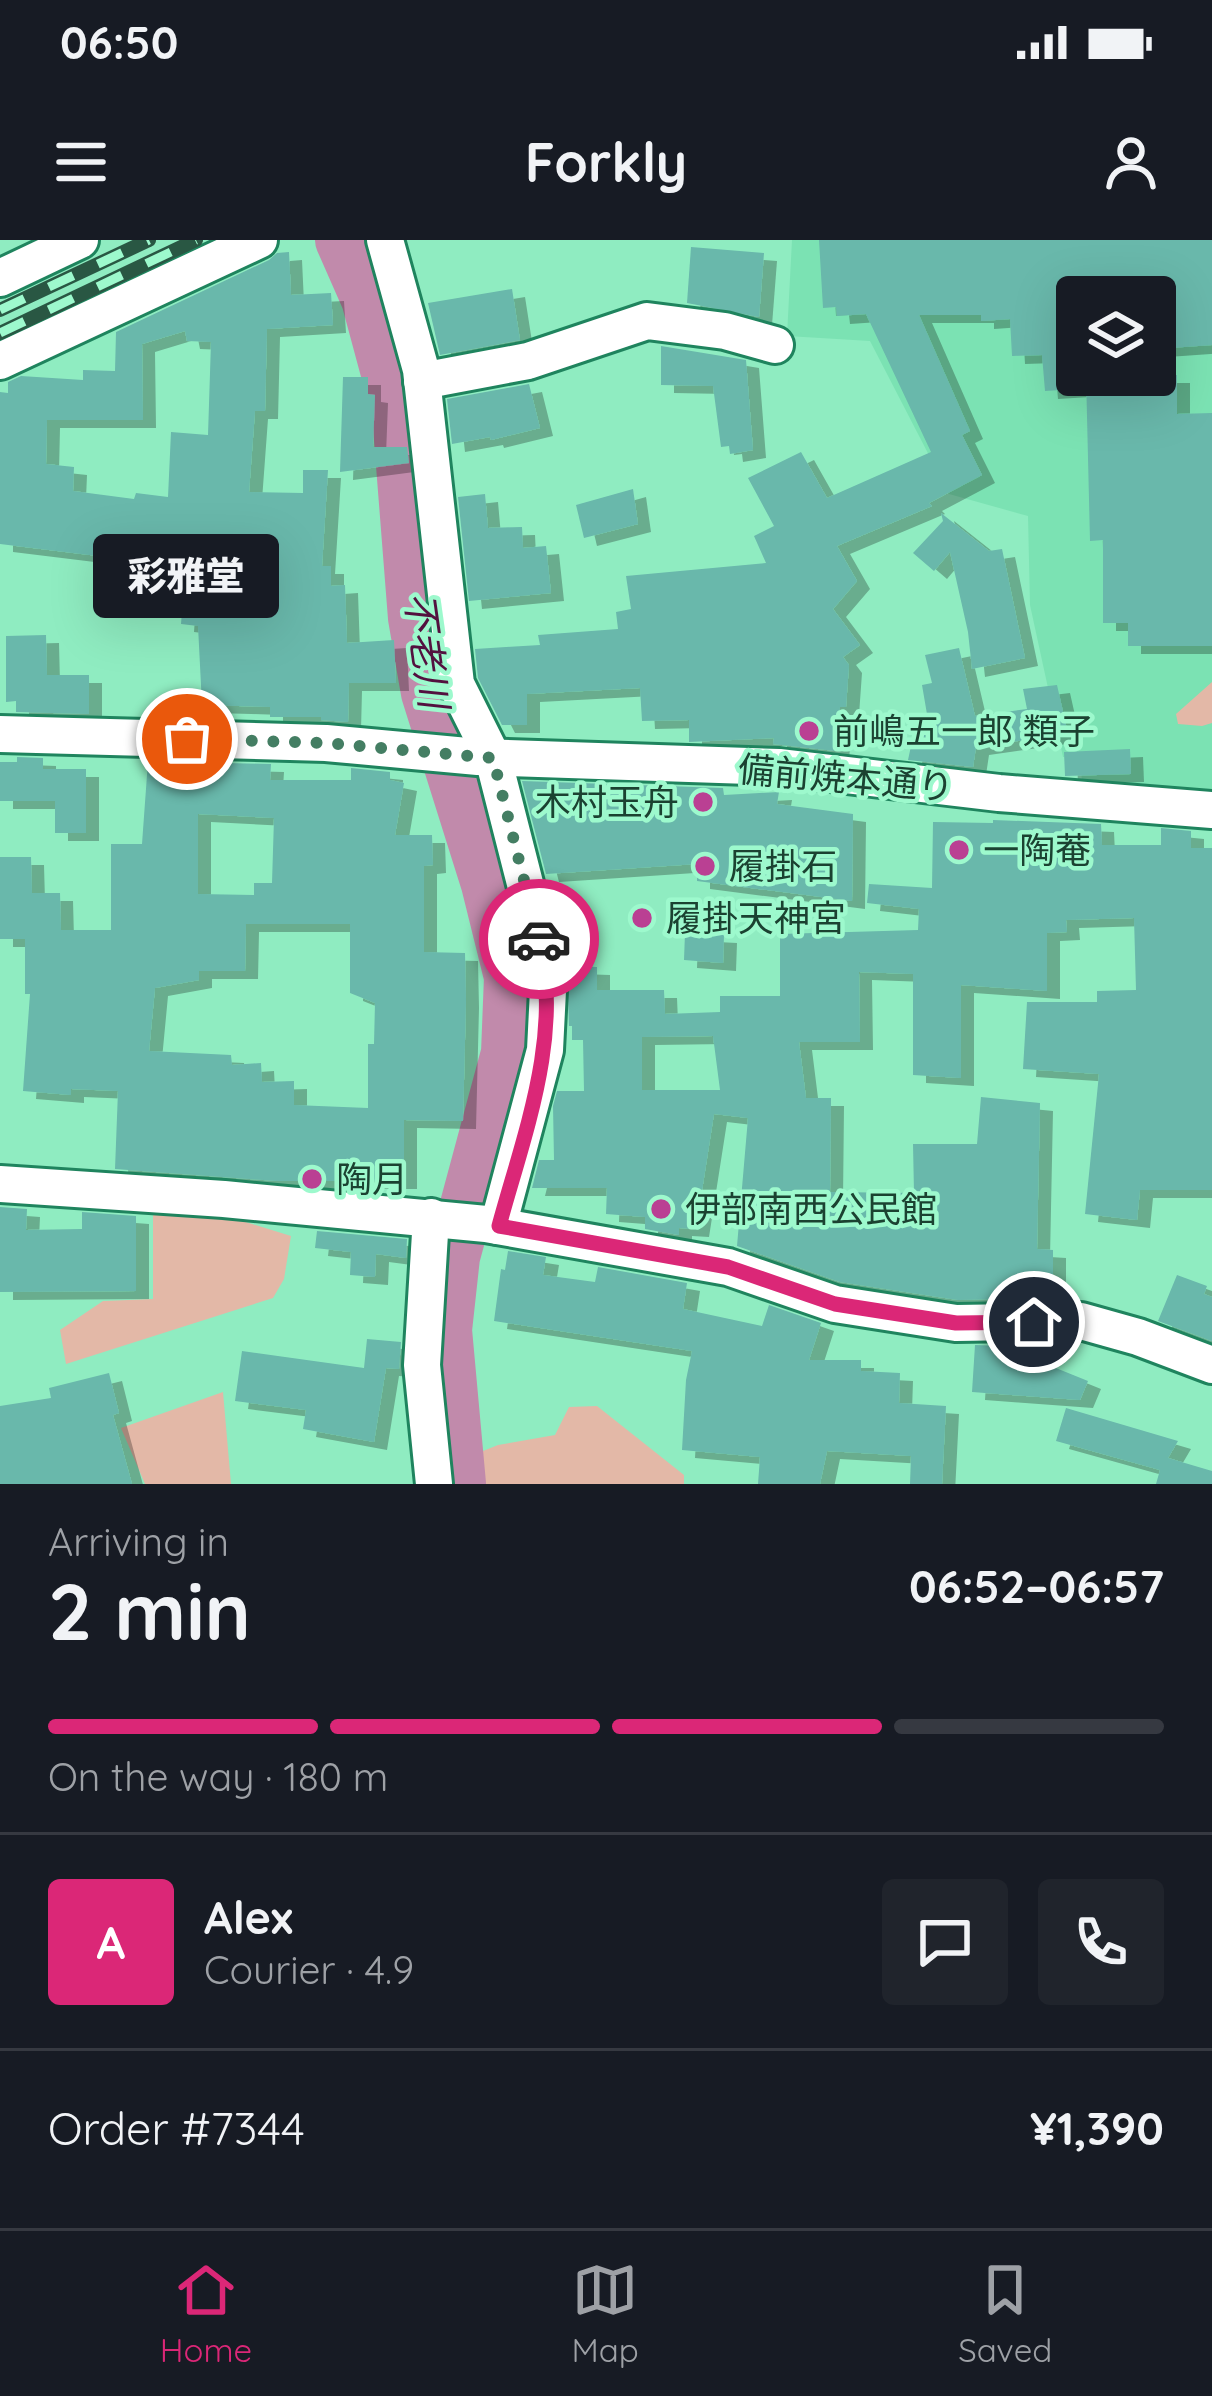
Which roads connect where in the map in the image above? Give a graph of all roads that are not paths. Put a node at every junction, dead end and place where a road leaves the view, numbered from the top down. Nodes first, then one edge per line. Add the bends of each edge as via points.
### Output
1 (80, 240) edge
2 (259, 240) edge
3 (385, 240) edge
4 (0, 278) edge
5 (775, 345) dead end
6 (0, 361) edge
7 (422, 381) junction
8 (0, 734) edge
9 (486, 758) junction
10 (1212, 810) edge
11 (0, 1184) edge
12 (431, 1216) junction
13 (492, 1225) junction
14 (1212, 1365) edge
15 (434, 1484) edge

1 - 4 street
2 - 6 street
3 - 7 street
5 - 7 street via 647,321 528,361
7 - 9 street via 456,684
8 - 9 street, 備前焼本通り via 326,743
9 - 10 street, 備前焼本通り via 778,767
9 - 13 street via 548,990 545,1050
11 - 12 street
12 - 13 street
12 - 15 street via 422,1365
13 - 14 street via 728,1267 835,1304 956,1323 1081,1321

